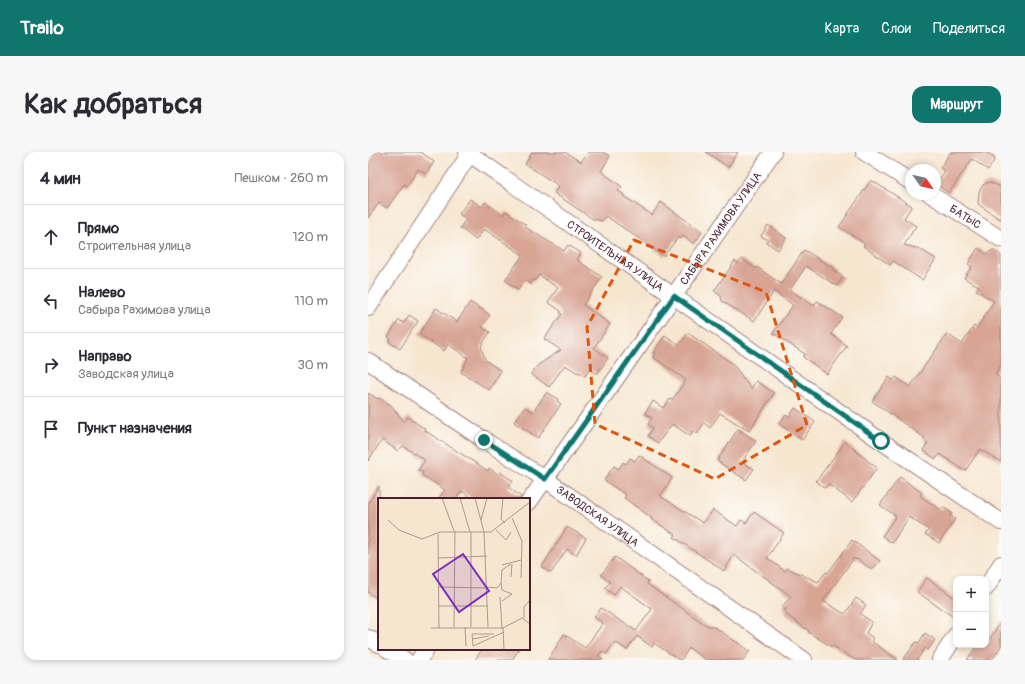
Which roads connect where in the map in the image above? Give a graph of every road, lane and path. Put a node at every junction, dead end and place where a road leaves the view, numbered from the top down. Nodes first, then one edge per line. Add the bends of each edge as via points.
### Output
1 (773, 152) edge
2 (864, 152) edge
3 (469, 153) edge
4 (905, 178) edge
5 (939, 200) edge
6 (1001, 240) edge
7 (674, 296) junction
8 (368, 308) edge
9 (368, 361) edge
10 (545, 479) junction
11 (530, 501) edge
12 (1001, 522) edge
13 (1001, 564) edge
14 (989, 583) edge
15 (368, 638) edge
16 (953, 640) edge
17 (378, 643) edge
18 (389, 650) edge
19 (425, 650) edge
20 (405, 660) edge
21 (419, 660) edge
22 (804, 660) edge
23 (940, 660) edge

1 - 7 street, САБЫРА РАХИМОВА УЛИЦА
2 - 4 street
3 - 7 street, СТРОИТЕЛЬНАЯ УЛИЦА
3 - 8 street
5 - 6 street, БАТЫС
7 - 10 street, САБЫРА РАХИМОВА УЛИЦА
7 - 12 street, СТРОИТЕЛЬНАЯ УЛИЦА
9 - 10 street, ЗАВОДСКАЯ УЛИЦА
10 - 11 street, САБЫРА РАХИМОВА УЛИЦА
10 - 22 street, ЗАВОДСКАЯ УЛИЦА
13 - 14 street
15 - 17 street
16 - 23 street
18 - 20 street
19 - 21 street

